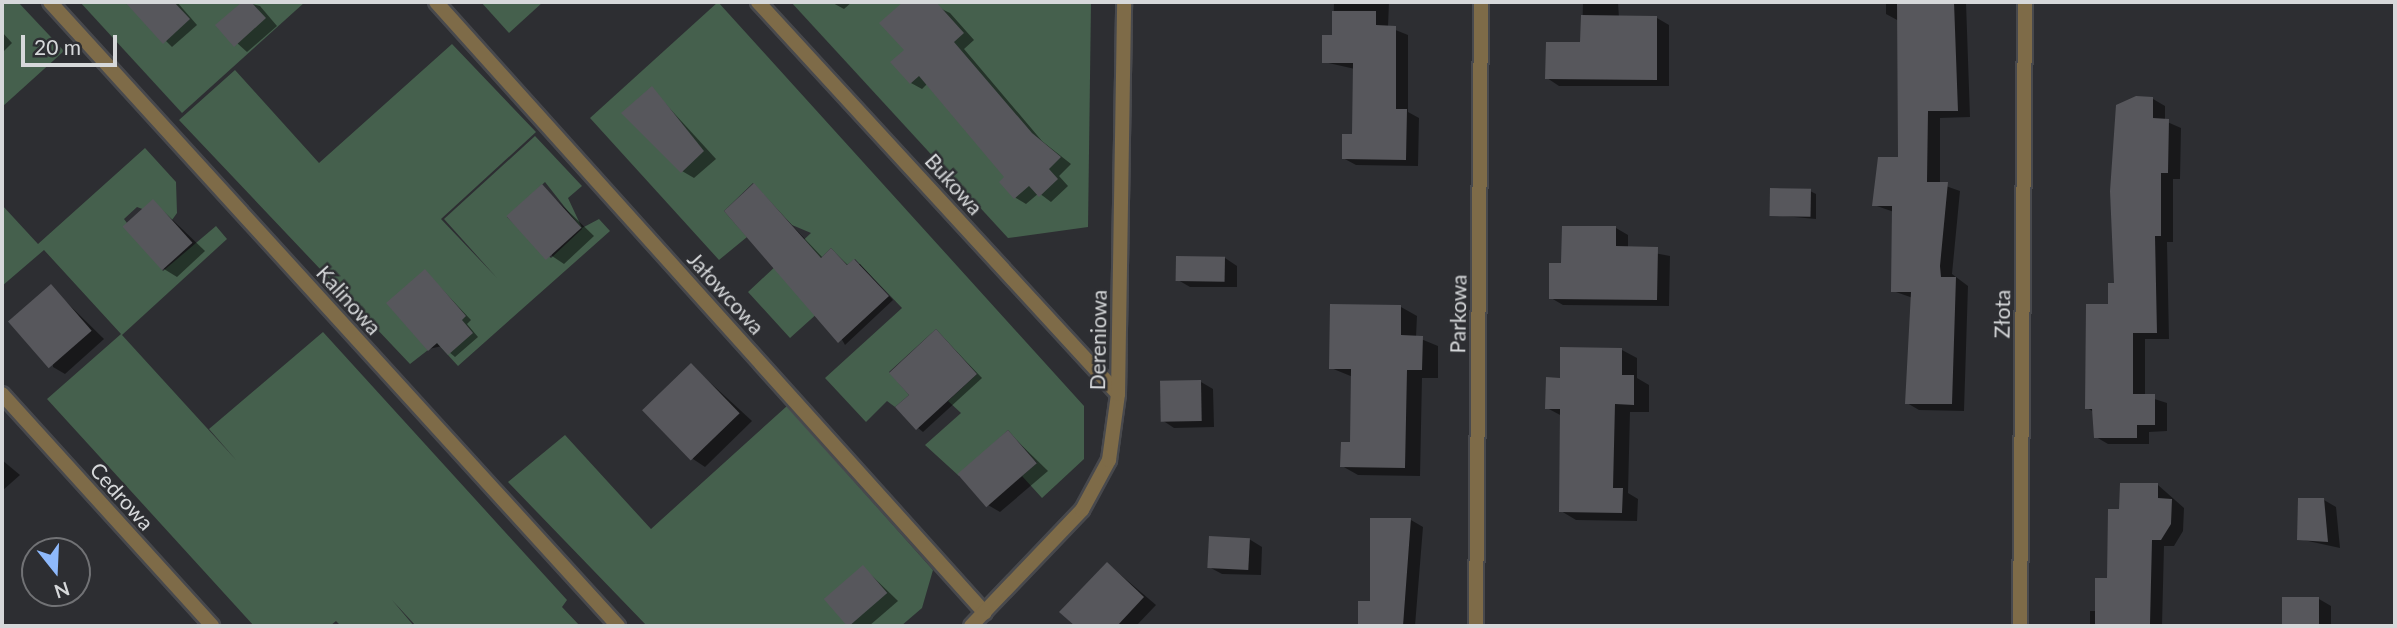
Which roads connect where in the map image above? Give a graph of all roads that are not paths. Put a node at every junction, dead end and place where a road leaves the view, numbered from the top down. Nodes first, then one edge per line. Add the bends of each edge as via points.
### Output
1 (50, 2) edge
2 (436, 2) edge
3 (758, 2) edge
4 (1124, 2) edge
5 (1481, 2) edge
6 (2025, 2) edge
7 (2, 394) edge
8 (1118, 394) junction
9 (985, 613) junction
10 (212, 626) edge
11 (618, 626) edge
12 (971, 626) edge
13 (1476, 626) edge
14 (2020, 626) edge

1 - 11 street, Kalinowa
2 - 9 street, Jałowcowa
3 - 8 street, Bukowa
4 - 8 street, Dereniowa
5 - 13 street, Parkowa
6 - 14 street, Złota
7 - 10 street, Cedrowa
8 - 9 street, Dereniowa via 1116,428 1100,481 1082,510
9 - 12 street, Dereniowa

